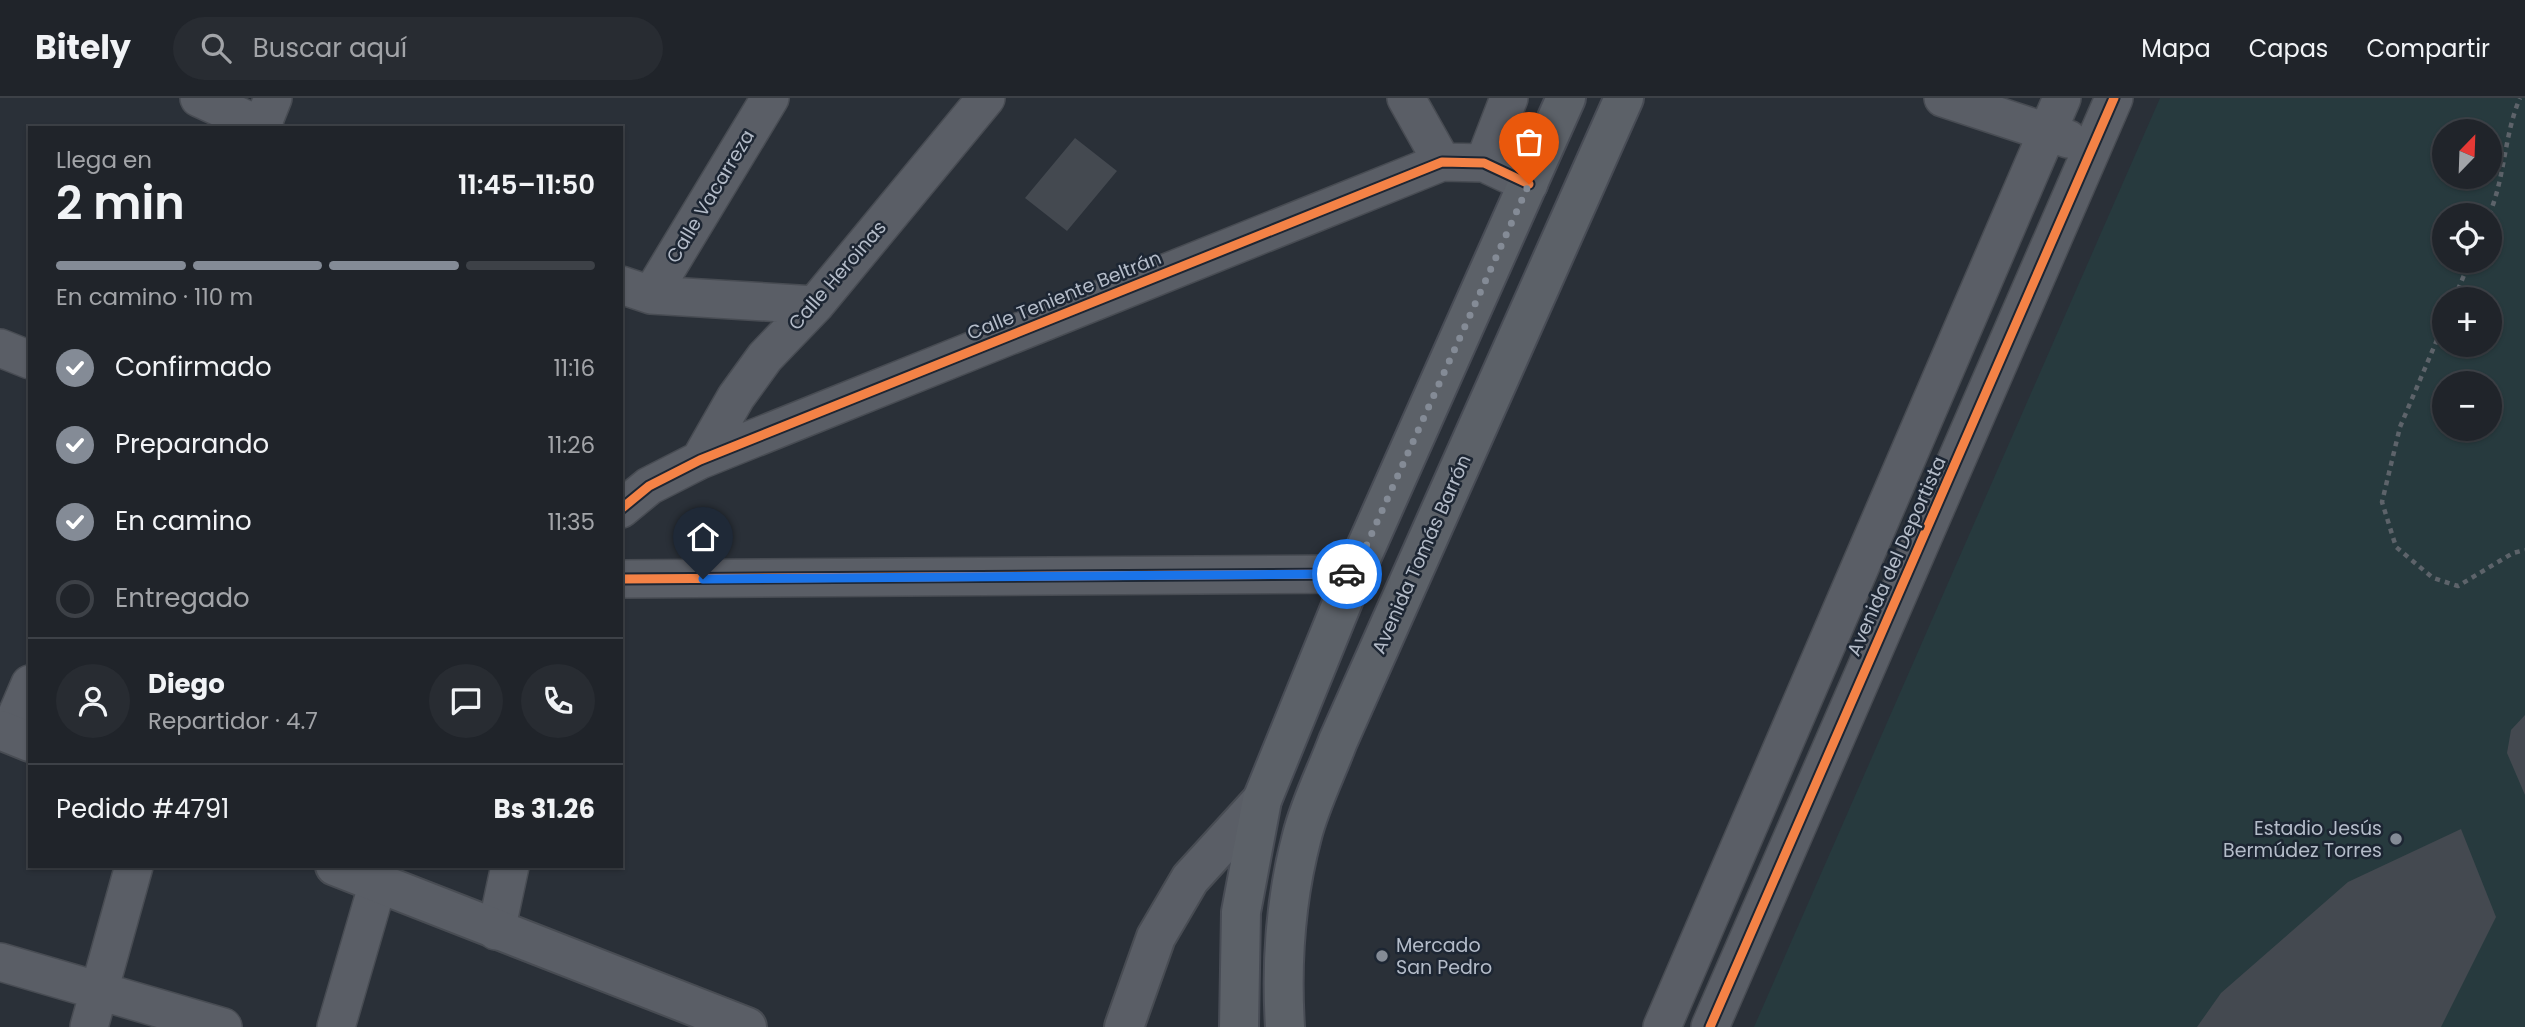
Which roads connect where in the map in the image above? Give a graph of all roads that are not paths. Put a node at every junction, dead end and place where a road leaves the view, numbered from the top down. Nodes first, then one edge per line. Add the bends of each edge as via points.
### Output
1 (199, 98) edge
2 (770, 98) edge
3 (986, 98) edge
4 (1406, 98) edge
5 (1509, 98) edge
6 (1566, 98) edge
7 (1624, 98) edge
8 (1943, 98) edge
9 (2062, 98) edge
10 (2114, 98) edge
11 (265, 120) edge
12 (2046, 134) junction
13 (2094, 146) junction
14 (1441, 162) junction
15 (1484, 163) junction
16 (1529, 184) junction
17 (636, 290) edge
18 (815, 305) junction
19 (0, 348) edge
20 (28, 359) edge
21 (700, 460) junction
22 (623, 507) edge
23 (1354, 573) junction
24 (623, 579) edge
25 (28, 690) edge
26 (13, 735) edge
27 (1262, 800) junction
28 (133, 868) edge
29 (340, 868) edge
30 (510, 868) edge
31 (378, 883) junction
32 (496, 931) junction
33 (0, 962) edge
34 (99, 992) junction
35 (89, 1027) edge
36 (223, 1027) edge
37 (336, 1027) edge
38 (747, 1027) edge
39 (1125, 1027) edge
40 (1239, 1027) edge
41 (1284, 1027) edge
42 (1662, 1027) edge
43 (1710, 1027) edge

1 - 11 street
2 - 17 street, Calle Vacarreza
3 - 18 street, Calle Heroinas
4 - 14 street
5 - 15 street
6 - 16 main road
7 - 41 main road, Avenida Tomás Barrón via 1338,741 1302,834 1285,914
8 - 12 street
9 - 12 street, Avenida del Deportista
10 - 13 street, Avenida del Deportista
12 - 13 street
12 - 42 street, Avenida del Deportista
13 - 43 street, Avenida del Deportista
14 - 15 street, Calle Teniente Beltrán
14 - 21 street, Calle Teniente Beltrán
15 - 16 street, Calle Teniente Beltrán
16 - 23 main road
17 - 18 street
18 - 21 street, Calle Heroinas via 765,357
19 - 20 street
21 - 22 street, Calle Teniente Beltrán via 649,486
23 - 24 street
23 - 27 main road
25 - 26 street
27 - 39 street via 1190,879 1156,937
27 - 40 main road via 1241,912
28 - 34 street
29 - 31 street
30 - 32 street
31 - 32 street
31 - 37 street
32 - 38 street
33 - 34 street
34 - 35 street
34 - 36 street

